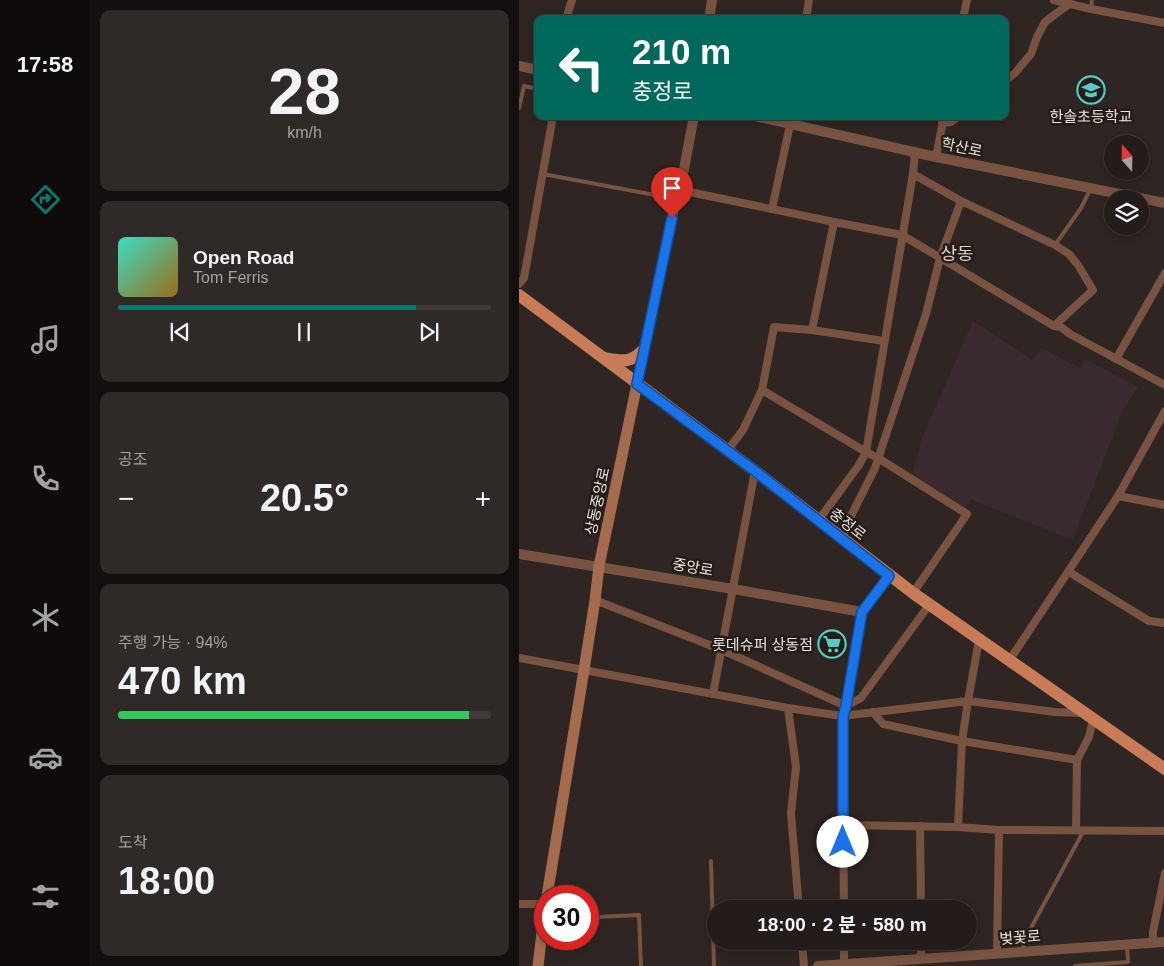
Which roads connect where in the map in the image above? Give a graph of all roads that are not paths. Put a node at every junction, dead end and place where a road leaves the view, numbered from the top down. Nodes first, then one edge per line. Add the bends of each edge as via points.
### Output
1 (571, 0) edge
2 (712, 0) edge
3 (809, 0) edge
4 (967, 0) edge
5 (1054, 0) edge
6 (1092, 0) edge
7 (1069, 4) junction
8 (1091, 9) junction
9 (567, 15) edge
10 (710, 15) edge
11 (807, 15) edge
12 (964, 15) edge
13 (1164, 24) edge
14 (519, 66) edge
15 (534, 69) edge
16 (1009, 78) edge
17 (534, 88) edge
18 (519, 108) edge
19 (552, 120) edge
20 (693, 120) edge
21 (943, 120) edge
22 (785, 121) edge
23 (915, 152) junction
24 (936, 157) junction
25 (543, 174) junction
26 (913, 174) junction
27 (1091, 188) junction
28 (678, 195) junction
29 (961, 201) junction
30 (1164, 203) edge
31 (772, 209) junction
32 (834, 222) junction
33 (902, 235) junction
34 (1055, 245) junction
35 (940, 258) junction
36 (1164, 273) edge
37 (519, 284) edge
38 (519, 295) edge
39 (1054, 326) junction
40 (811, 330) junction
41 (884, 341) junction
42 (645, 349) junction
43 (603, 358) junction
44 (1116, 359) junction
45 (637, 384) junction
46 (1164, 385) edge
47 (762, 390) junction
48 (1164, 411) edge
49 (727, 451) junction
50 (866, 452) junction
51 (878, 458) junction
52 (755, 471) junction
53 (1118, 496) junction
54 (1164, 505) edge
55 (818, 521) junction
56 (840, 538) junction
57 (519, 554) edge
58 (599, 566) junction
59 (1069, 572) junction
60 (889, 576) junction
61 (733, 589) junction
62 (913, 593) junction
63 (595, 600) junction
64 (929, 605) junction
65 (862, 612) junction
66 (1164, 623) edge
67 (979, 640) junction
68 (722, 650) junction
69 (519, 658) edge
70 (1009, 661) junction
71 (584, 670) junction
72 (713, 694) junction
73 (967, 701) junction
74 (846, 706) junction
75 (788, 708) junction
76 (873, 712) junction
77 (843, 716) junction
78 (1089, 716) junction
79 (962, 741) junction
80 (1077, 760) junction
81 (1163, 768) edge
82 (843, 825) junction
83 (920, 826) junction
84 (958, 827) junction
85 (999, 830) junction
86 (1080, 830) junction
87 (1164, 831) edge
88 (711, 861) dead end
89 (1164, 873) edge
90 (549, 885) edge
91 (712, 900) edge
92 (798, 900) edge
93 (844, 900) edge
94 (921, 900) edge
95 (519, 904) edge
96 (534, 905) edge
97 (599, 917) edge
98 (1159, 942) edge
99 (1127, 944) junction
100 (539, 950) edge
101 (714, 950) edge
102 (803, 950) edge
103 (844, 950) edge
104 (921, 950) edge
105 (1023, 951) junction
106 (997, 953) junction
107 (921, 959) junction
108 (844, 964) junction
109 (856, 965) edge
110 (537, 966) edge
111 (641, 966) edge
112 (714, 966) edge
113 (804, 966) edge
114 (818, 966) edge
115 (1075, 966) edge

1 - 9 street
2 - 10 street
3 - 11 street
4 - 12 street
5 - 7 street
6 - 8 lane
7 - 8 street
7 - 16 street via 1045,22 1031,54
8 - 13 street
14 - 15 street
17 - 18 lane via 524,86
19 - 25 street
20 - 28 street, 상동중앙로
21 - 24 street
22 - 23 street, 학산로
22 - 31 street
23 - 24 street, 학산로
23 - 26 street
24 - 27 street, 학산로
25 - 28 lane
25 - 37 street via 524,278
26 - 29 street
26 - 33 street
27 - 30 street, 학산로
27 - 34 lane
28 - 31 street
28 - 42 street, 상동중앙로
29 - 34 street
29 - 35 street
31 - 32 street
32 - 33 street
32 - 40 street
33 - 35 street
33 - 41 street
34 - 39 street via 1079,265 1093,290
35 - 39 street
35 - 51 street via 926,314
36 - 44 street
38 - 43 main road, 충정로
39 - 44 street
40 - 41 street
40 - 47 street via 774,327
41 - 50 street
42 - 43 main road via 630,360
42 - 45 street, 상동중앙로
43 - 45 main road, 충정로
44 - 46 street
45 - 49 main road, 충정로
45 - 58 main road, 상동중앙로
47 - 49 street via 743,430
47 - 50 street
48 - 53 street
49 - 52 main road, 충정로
50 - 51 street
50 - 55 street
51 - 56 street
51 - 62 street via 967,514
52 - 55 main road, 충정로
52 - 61 street
53 - 54 street
53 - 59 street
55 - 56 main road, 충정로
56 - 60 main road, 충정로
57 - 58 street, 중앙로
58 - 61 street, 중앙로
58 - 63 main road, 상동중앙로
59 - 66 street via 1149,621
59 - 70 street
60 - 62 main road, 충정로
60 - 65 street
61 - 65 street, 중앙로
61 - 68 street
62 - 64 main road, 충정로
63 - 68 street
63 - 71 main road, 상동중앙로
64 - 67 main road, 충정로
64 - 74 street via 861,698
65 - 74 street
67 - 70 main road, 충정로
67 - 73 street
68 - 72 street
68 - 74 street
69 - 71 street
70 - 78 main road, 충정로
71 - 72 street
71 - 90 main road, 상동중앙로
72 - 75 street
73 - 76 street
73 - 78 street
73 - 79 street
74 - 77 street
75 - 77 street
75 - 92 street via 797,767 791,813
76 - 77 street
76 - 79 street via 883,724
77 - 82 street
78 - 80 street via 1089,737
78 - 81 main road, 충정로
79 - 80 street
79 - 84 street
80 - 86 street
82 - 83 street
82 - 93 street
83 - 84 street
83 - 94 street
84 - 85 street
85 - 86 street
85 - 106 street
86 - 87 street
86 - 105 lane via 1032,926
88 - 91 lane
89 - 98 street via 1153,932
95 - 96 street
97 - 111 lane via 639,915
98 - 99 street, 벚꽃로
99 - 105 street, 벚꽃로
99 - 115 lane via 1128,962
100 - 110 main road
101 - 112 lane
102 - 113 street
103 - 108 street
104 - 107 street
105 - 106 street, 벚꽃로
106 - 107 street, 벚꽃로
107 - 109 street, 벚꽃로
108 - 109 street, 벚꽃로
108 - 114 street, 벚꽃로

